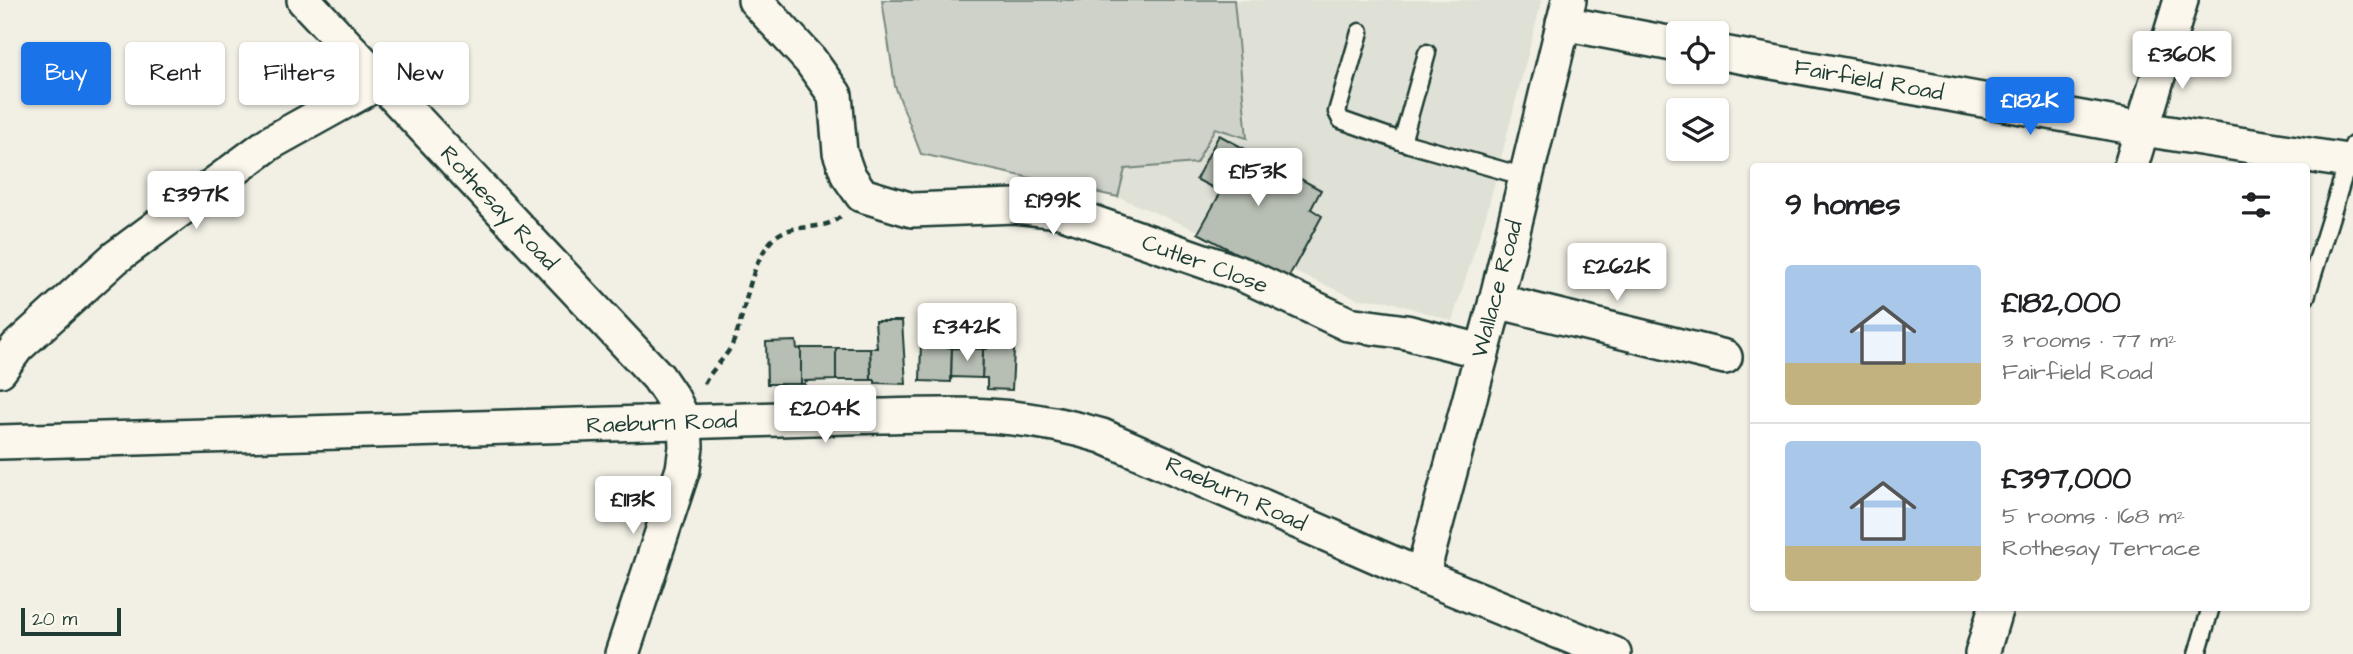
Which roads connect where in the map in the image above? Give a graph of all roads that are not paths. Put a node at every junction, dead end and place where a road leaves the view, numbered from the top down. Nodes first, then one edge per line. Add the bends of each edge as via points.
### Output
1 (304, 0) edge
2 (755, 0) edge
3 (2181, 0) edge
4 (1566, 11) edge
5 (1360, 32) dead end
6 (1666, 41) edge
7 (1427, 53) dead end
8 (1729, 54) edge
9 (373, 74) edge
10 (373, 86) edge
11 (402, 105) edge
12 (2143, 129) junction
13 (1402, 142) junction
14 (2351, 156) edge
15 (2132, 163) edge
16 (1526, 177) junction
17 (2310, 284) edge
18 (1496, 301) junction
19 (1481, 351) junction
20 (1725, 357) dead end
21 (0, 370) edge
22 (685, 423) junction
23 (0, 442) edge
24 (1422, 576) junction
25 (1995, 611) edge
26 (2210, 611) edge
27 (622, 654) edge
28 (1614, 654) edge
29 (1982, 654) edge
30 (2197, 654) edge

1 - 9 street, Rothesay Road
2 - 19 street, Cutler Close via 835,95 840,152 862,195 912,210 1015,206 1060,211 1244,275 1348,324 1406,332
3 - 12 street
4 - 6 street
4 - 16 street, Wallace Road
5 - 13 lane via 1337,116
7 - 13 lane
8 - 12 street, Fairfield Road
10 - 21 street via 270,143 115,258 16,347
11 - 22 street, Rothesay Road via 658,377
12 - 14 street, Fairfield Road
12 - 15 street
13 - 16 lane
14 - 17 lane
16 - 18 street, Wallace Road
18 - 19 street, Wallace Road
18 - 20 street
19 - 24 street, Wallace Road
22 - 23 street, Raeburn Road
22 - 24 street, Raeburn Road via 950,414 1018,416 1060,423 1102,436
22 - 27 street via 683,469
24 - 28 street, Raeburn Road
25 - 29 street
26 - 30 lane

